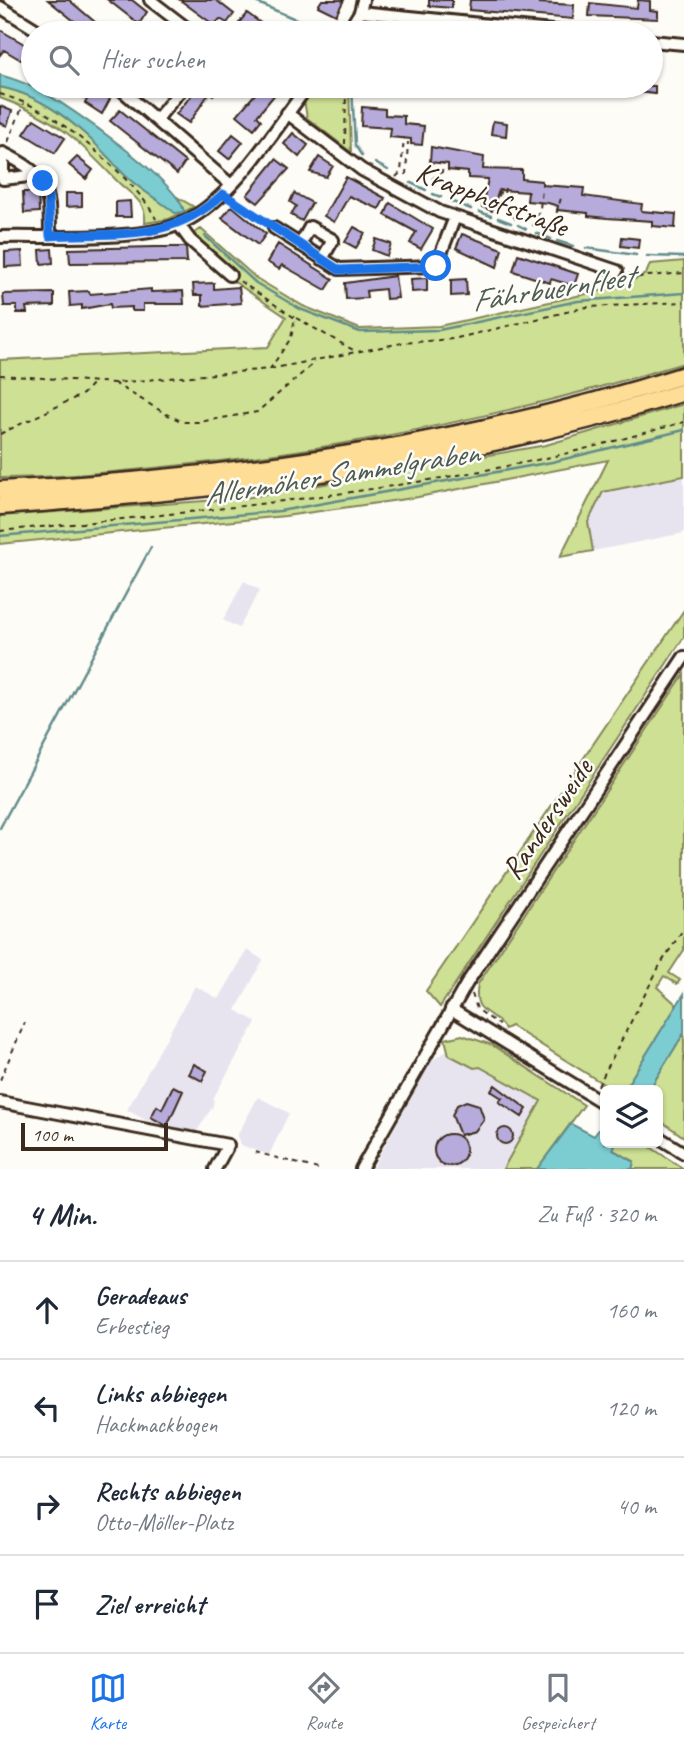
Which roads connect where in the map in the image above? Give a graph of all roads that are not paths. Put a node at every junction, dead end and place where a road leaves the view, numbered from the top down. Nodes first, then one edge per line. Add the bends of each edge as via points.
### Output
1 (150, 0) edge
2 (363, 0) edge
3 (0, 7) edge
4 (360, 12) junction
5 (23, 21) edge
6 (177, 21) edge
7 (354, 21) edge
8 (451, 21) edge
9 (663, 42) edge
10 (684, 44) edge
11 (132, 98) edge
12 (174, 98) edge
13 (299, 98) edge
14 (287, 113) junction
15 (157, 119) junction
16 (38, 175) junction
17 (227, 189) junction
18 (455, 217) junction
19 (179, 225) junction
20 (274, 228) road end
21 (50, 236) junction
22 (0, 237) edge
23 (300, 245) junction
24 (322, 259) junction
25 (617, 271) road end
26 (230, 275) road end
27 (684, 375) edge
28 (684, 392) edge
29 (0, 490) edge
30 (0, 506) edge
31 (684, 657) edge
32 (451, 1009) junction
33 (600, 1101) edge
34 (0, 1102) edge
35 (663, 1140) edge
36 (684, 1153) edge
37 (215, 1169) edge
38 (361, 1169) edge

1 - 6 street
2 - 4 street
3 - 5 street
4 - 7 street
4 - 8 street
9 - 10 street
11 - 15 street
12 - 15 street
13 - 14 street
14 - 17 street
14 - 18 street, Krapphofstraße via 344,158
15 - 17 street
16 - 16 street via 25,163 3,153 3,179
16 - 21 street via 48,191
17 - 19 street
18 - 24 street via 436,266 339,270
18 - 25 street, Krapphofstraße
19 - 21 street
19 - 26 street
20 - 23 street
21 - 22 street
23 - 24 street
23 - 24 street via 310,228 332,240
27 - 29 highway via 542,415 390,446 273,465
28 - 30 highway via 545,430 393,462 275,481
31 - 32 street, Randersweide
32 - 33 street
32 - 38 street, Randersweide
34 - 37 street via 228,1144
35 - 36 street

